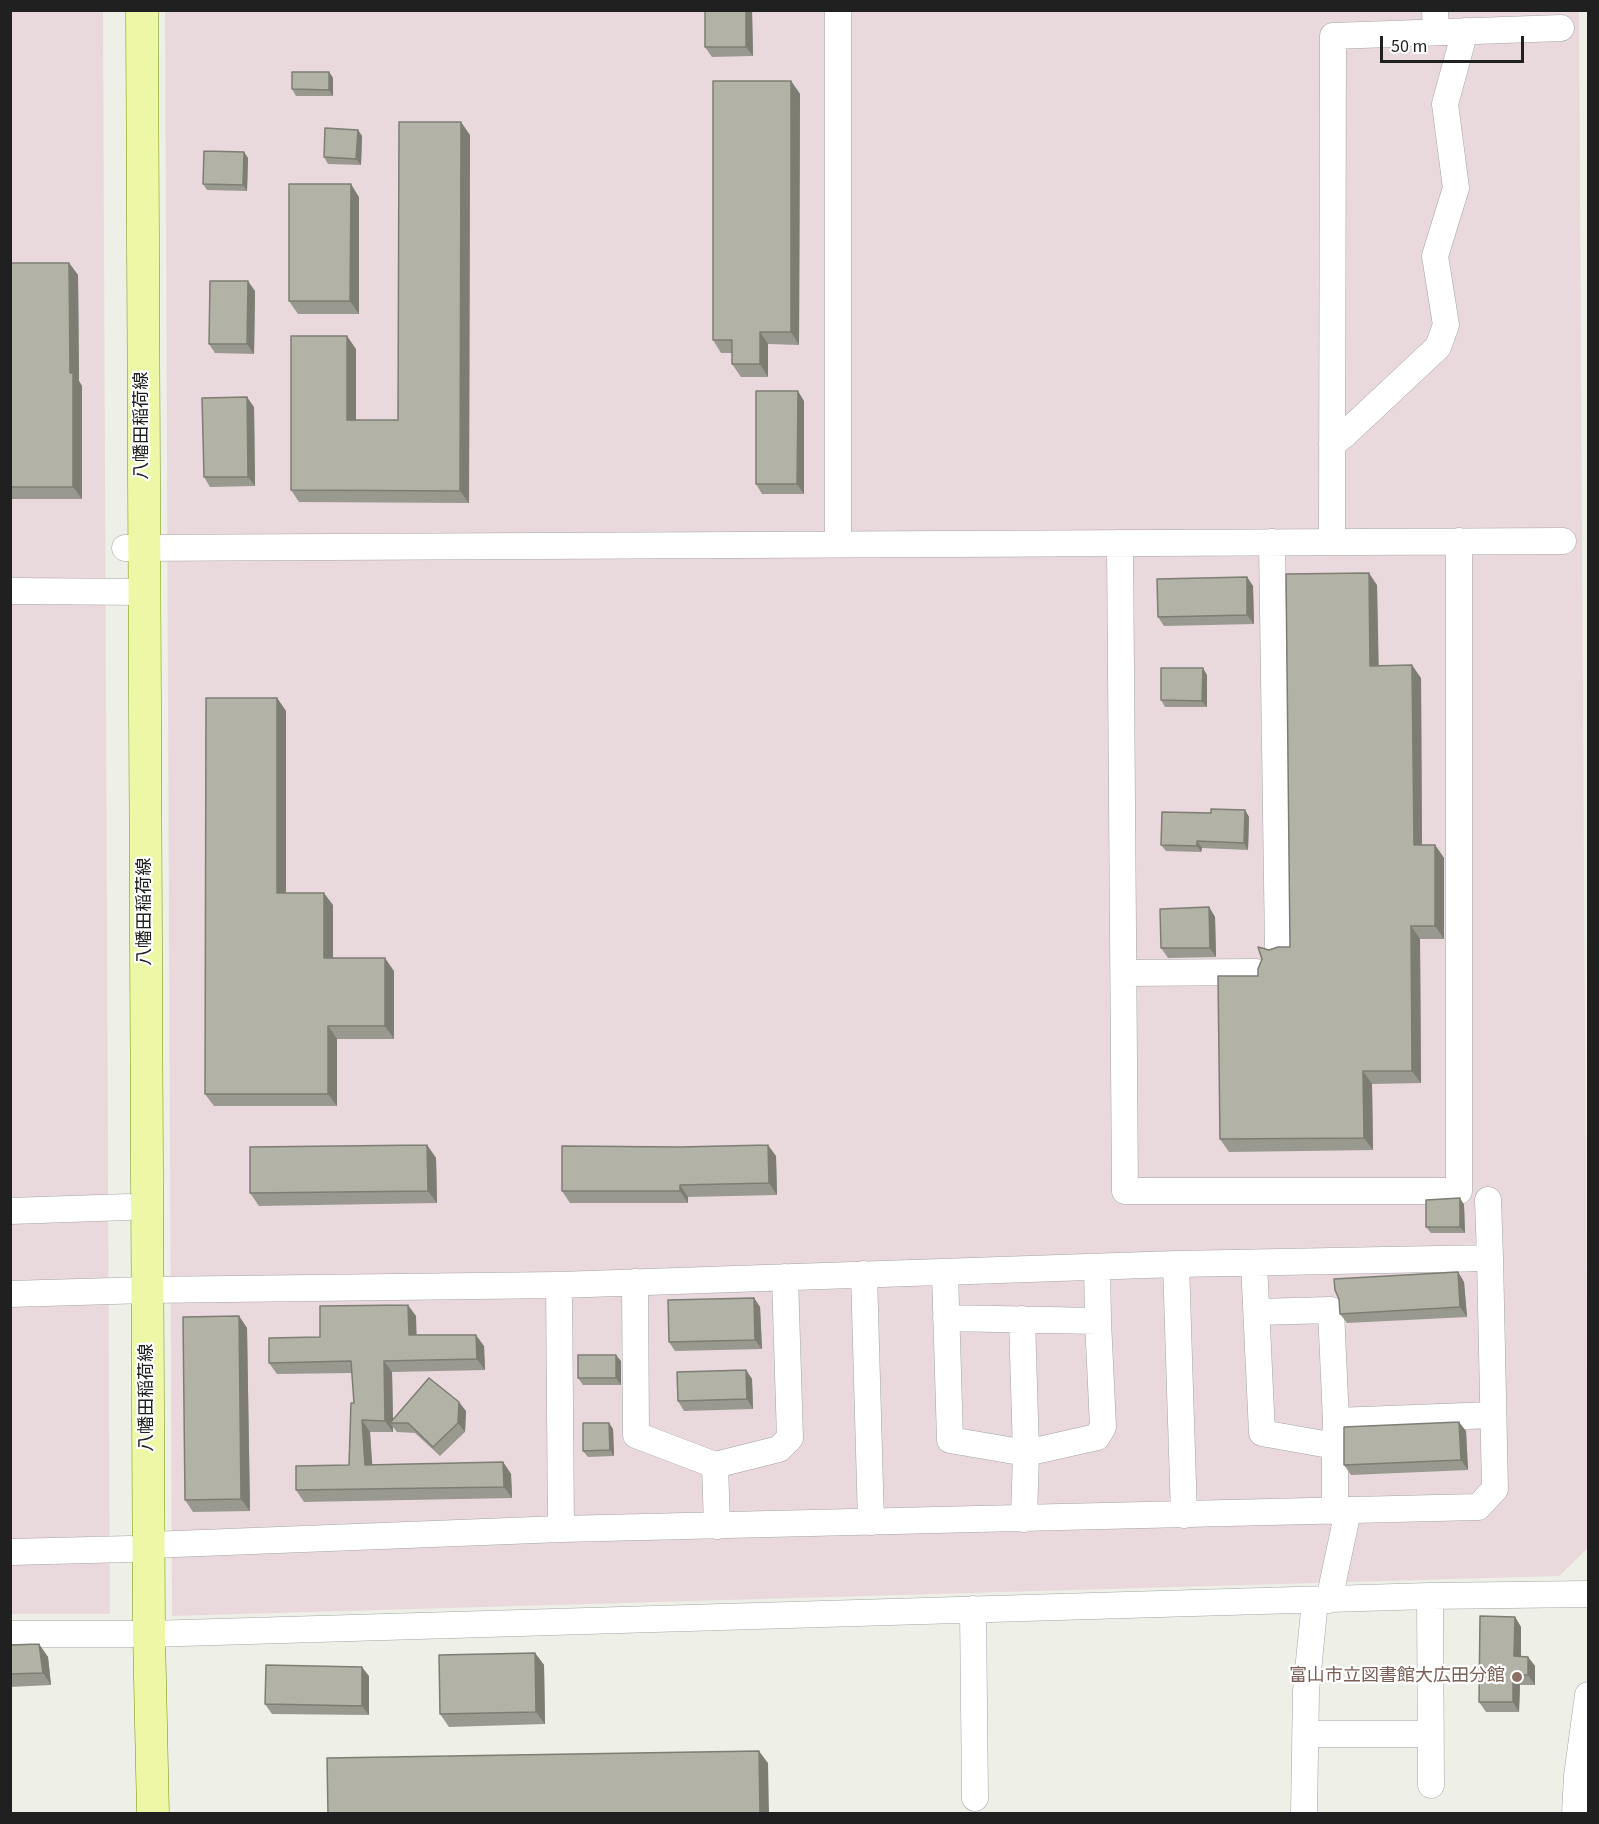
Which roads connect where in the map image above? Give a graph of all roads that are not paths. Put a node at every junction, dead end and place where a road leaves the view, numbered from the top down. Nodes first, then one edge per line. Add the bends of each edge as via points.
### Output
1 (121, 10) edge
2 (142, 10) edge
3 (838, 10) edge
4 (1436, 21) edge
5 (1561, 28) dead end
6 (1465, 31) junction
7 (1332, 444) junction
8 (1459, 541) junction
9 (1563, 541) dead end
10 (1272, 542) junction
11 (1332, 542) junction
12 (838, 543) junction
13 (1120, 543) junction
14 (134, 549) junction
15 (10, 591) edge
16 (135, 592) junction
17 (1278, 948) edge
18 (1256, 972) edge
19 (1124, 973) junction
20 (1488, 1200) dead end
21 (128, 1207) junction
22 (10, 1211) edge
23 (1490, 1258) junction
24 (1254, 1263) junction
25 (1176, 1264) junction
26 (1097, 1267) junction
27 (945, 1272) junction
28 (864, 1275) junction
29 (785, 1277) junction
30 (635, 1282) junction
31 (559, 1285) junction
32 (138, 1290) junction
33 (10, 1294) edge
34 (1257, 1312) junction
35 (946, 1318) junction
36 (1022, 1319) junction
37 (1098, 1321) junction
38 (1493, 1415) junction
39 (1335, 1433) junction
40 (1026, 1453) junction
41 (715, 1465) junction
42 (1342, 1511) junction
43 (1184, 1515) junction
44 (1024, 1519) junction
45 (871, 1522) junction
46 (717, 1526) junction
47 (561, 1530) junction
48 (140, 1547) junction
49 (10, 1552) edge
50 (1588, 1594) edge
51 (1430, 1596) junction
52 (1322, 1601) junction
53 (973, 1609) junction
54 (10, 1634) edge
55 (139, 1634) junction
56 (1588, 1695) edge
57 (1307, 1734) junction
58 (1430, 1734) junction
59 (1431, 1785) dead end
60 (975, 1798) dead end
61 (132, 1814) edge
62 (153, 1814) edge
63 (1305, 1814) edge
64 (1575, 1814) edge

1 - 14 main road, 八幡田稲荷線
2 - 14 main road, 八幡田稲荷線
3 - 12 street
4 - 6 street
4 - 7 street via 1333,36
5 - 6 street
6 - 7 street via 1445,104 1456,188 1434,256 1446,325 1438,347
7 - 11 street
8 - 9 street
8 - 11 street
8 - 19 street via 1459,1191 1125,1191
10 - 11 street
10 - 13 street
10 - 17 street
12 - 13 street
12 - 14 street
13 - 19 street
14 - 16 main road, 八幡田稲荷線
15 - 16 street
16 - 21 main road, 八幡田稲荷線
16 - 32 main road, 八幡田稲荷線
18 - 19 street
20 - 23 street
21 - 22 street
21 - 32 main road, 八幡田稲荷線
23 - 24 street
23 - 38 street
24 - 25 street
24 - 34 street
25 - 26 street
25 - 43 street
26 - 27 street
26 - 37 street
27 - 28 street
27 - 35 street
28 - 29 street
28 - 45 street
29 - 30 street
29 - 41 street via 790,1438 779,1449
30 - 31 street
30 - 41 street via 636,1435
31 - 32 street
31 - 47 street
32 - 33 street
32 - 48 main road, 八幡田稲荷線
34 - 39 street via 1262,1433
34 - 39 street via 1331,1310
35 - 36 street
35 - 40 street via 950,1440
36 - 37 street
36 - 40 street
37 - 40 street via 1103,1428 1097,1437
38 - 39 street
38 - 42 street via 1495,1489 1478,1507
39 - 42 street
40 - 44 street
41 - 46 street
42 - 43 street
42 - 52 street
43 - 44 street
44 - 45 street
45 - 46 street
46 - 47 street
47 - 48 street
48 - 49 street
48 - 55 main road, 八幡田稲荷線
50 - 51 street
51 - 52 street
51 - 58 street
52 - 53 street
52 - 57 street via 1306,1691
53 - 55 street
53 - 60 street
54 - 55 street
55 - 61 main road, 八幡田稲荷線
55 - 62 main road, 八幡田稲荷線
56 - 64 street
57 - 58 street
57 - 63 street
58 - 59 street

